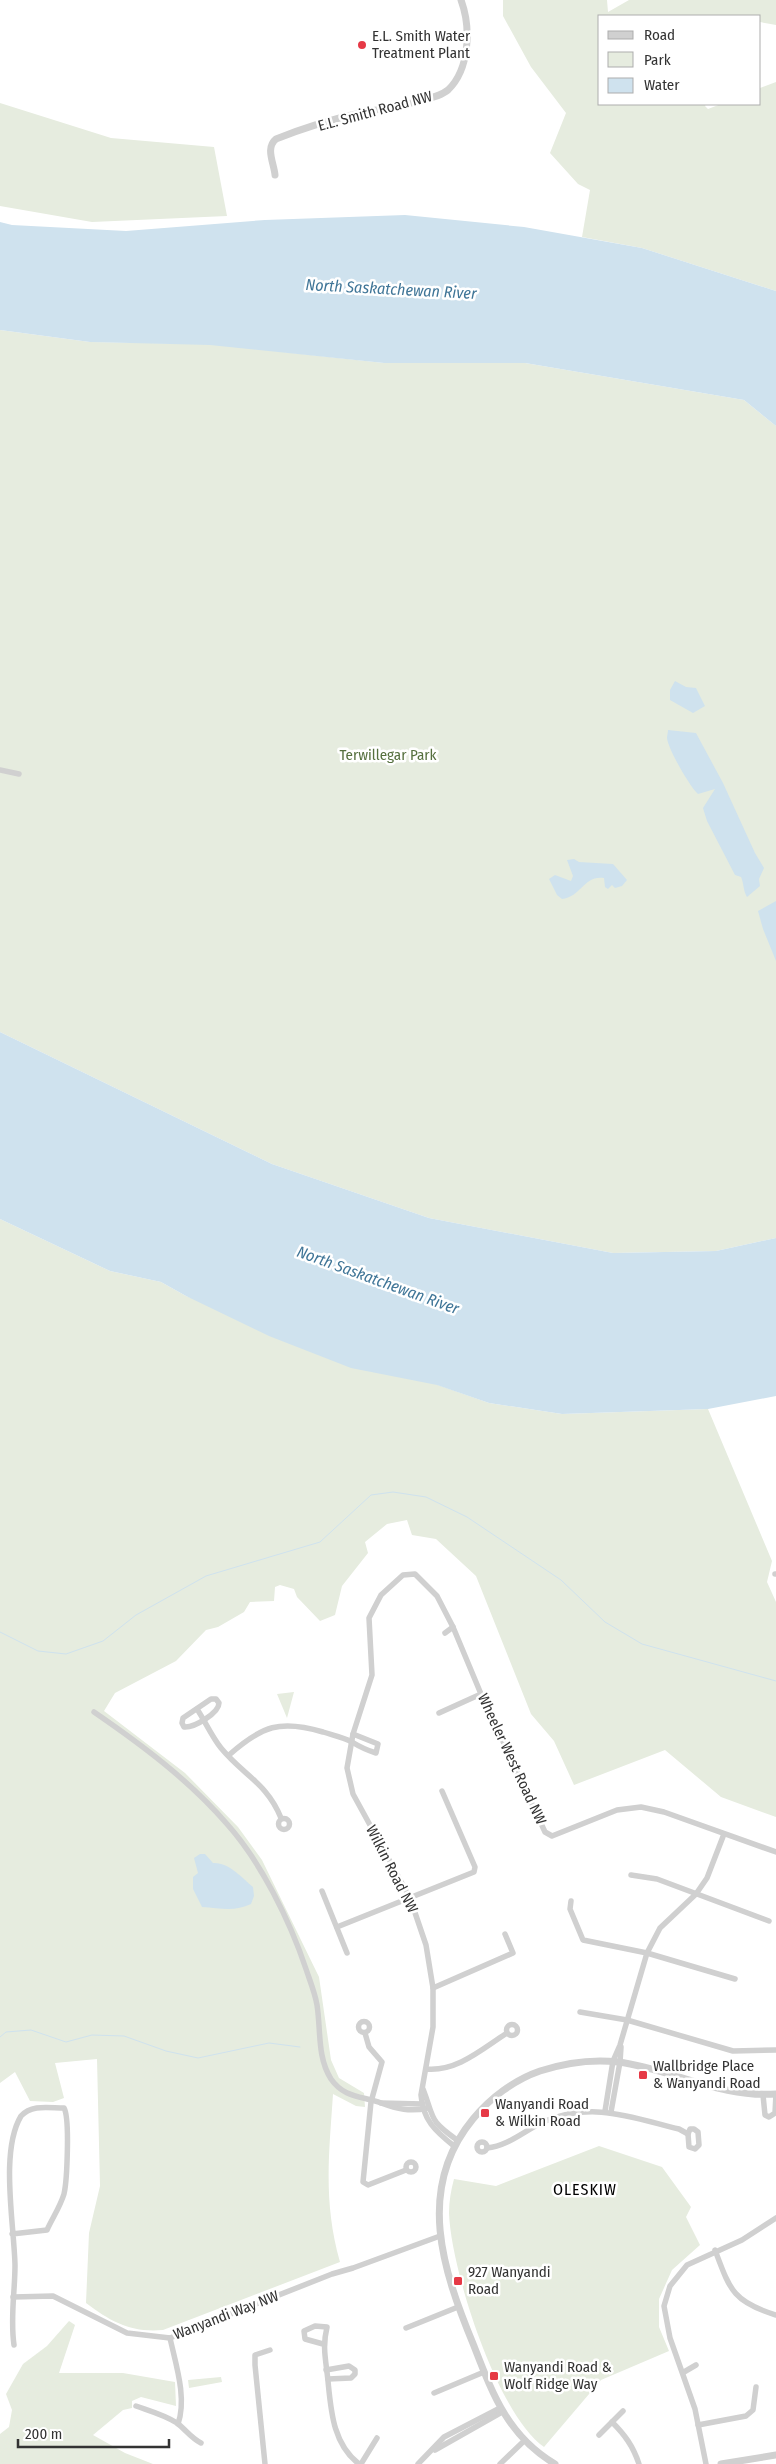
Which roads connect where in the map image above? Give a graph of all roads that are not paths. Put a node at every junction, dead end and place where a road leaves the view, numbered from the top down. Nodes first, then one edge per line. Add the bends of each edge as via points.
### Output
1 (461, 0) edge
2 (275, 176) dead end
3 (0, 770) edge
4 (18, 774) dead end
5 (415, 1574) joint
6 (453, 1627) junction
7 (445, 1633) dead end
8 (481, 1694) junction
9 (197, 1709) junction
10 (94, 1712) dead end
11 (439, 1713) dead end
12 (203, 1719) junction
13 (353, 1734) junction
14 (352, 1742) junction
15 (229, 1755) junction
16 (442, 1791) dead end
17 (281, 1818) dead end
18 (724, 1834) junction
19 (776, 1852) edge
20 (631, 1875) dead end
21 (322, 1891) dead end
22 (696, 1894) junction
23 (410, 1898) junction
24 (571, 1901) dead end
25 (769, 1920) dead end
26 (338, 1927) junction
27 (505, 1934) dead end
28 (347, 1952) dead end
29 (647, 1953) junction
30 (735, 1979) dead end
31 (433, 1988) junction
32 (580, 2012) dead end
33 (627, 2020) junction
34 (365, 2033) dead end
35 (507, 2033) dead end
36 (776, 2050) edge
37 (617, 2062) junction
38 (426, 2069) junction
39 (776, 2094) edge
40 (763, 2095) junction
41 (371, 2102) junction
42 (425, 2106) junction
43 (608, 2112) junction
44 (688, 2134) dead end
45 (456, 2143) junction
46 (487, 2148) dead end
47 (406, 2170) dead end
48 (774, 2223) edge
49 (12, 2234) junction
50 (440, 2236) junction
51 (715, 2250) junction
52 (13, 2297) junction
53 (458, 2307) junction
54 (776, 2315) edge
55 (406, 2328) dead end
56 (170, 2338) junction
57 (323, 2344) dead end
58 (14, 2346) dead end
59 (270, 2350) dead end
60 (696, 2365) dead end
61 (326, 2370) junction
62 (484, 2372) junction
63 (684, 2372) junction
64 (328, 2379) junction
65 (756, 2387) dead end
66 (434, 2393) dead end
67 (136, 2406) dead end
68 (501, 2410) junction
69 (624, 2411) dead end
70 (612, 2422) junction
71 (178, 2424) junction
72 (698, 2426) junction
73 (599, 2435) dead end
74 (378, 2438) dead end
75 (524, 2441) junction
76 (201, 2443) dead end
77 (776, 2455) edge
78 (265, 2461) edge
79 (272, 2464) edge
80 (360, 2464) edge
81 (418, 2464) edge
82 (500, 2464) edge
83 (555, 2464) edge
84 (640, 2464) edge
85 (706, 2464) edge
86 (721, 2464) edge

1 - 2 street, E.L. Smith Road NW via 466,12 468,39 457,79 446,91 354,114 276,139 269,149
3 - 4 street
5 - 6 street, Wheeler West Road NW via 437,1596
5 - 13 street, Wilkin Road NW via 403,1575 381,1595 369,1618 372,1675
6 - 7 street
6 - 8 street, Wheeler West Road NW
8 - 11 street
8 - 18 street, Wheeler West Road NW via 545,1832 552,1836 617,1810 641,1807
9 - 12 street
9 - 12 street via 183,1718 182,1723 189,1727
9 - 12 street via 211,1699 219,1703 216,1710
10 - 41 street via 184,1780 228,1824 283,1911 317,2003 321,2050 332,2079 342,2091
12 - 15 street
13 - 14 street, Wilkin Road NW
13 - 14 street via 375,1741 378,1744 376,1753
14 - 15 street via 299,1725 284,1725 266,1728
14 - 23 street, Wilkin Road NW via 347,1768 353,1794
15 - 17 street via 266,1791
16 - 23 street via 475,1867 474,1872
18 - 19 street, Wheeler West Road NW
18 - 22 street via 707,1878
20 - 22 street via 657,1879
21 - 26 street
22 - 25 street
22 - 29 street via 660,1928
23 - 26 street
23 - 31 street, Wilkin Road NW via 426,1945
24 - 29 street via 570,1909 583,1940
26 - 28 street
27 - 31 street via 513,1953
29 - 30 street
29 - 33 street
31 - 38 street, Wilkin Road NW via 433,2027
32 - 33 street
33 - 36 street via 734,2051
33 - 37 street
34 - 41 street via 369,2048 382,2062
35 - 38 street via 462,2063 438,2070
37 - 40 street via 708,2087
37 - 43 street
37 - 45 street via 572,2063 522,2079 492,2099
38 - 42 street, Wilkin Road NW via 422,2088
39 - 40 street
39 - 40 street via 775,2112 769,2117 765,2115
41 - 42 street
41 - 47 street via 363,2182 368,2185
42 - 45 street via 435,2123
43 - 44 street
43 - 46 street via 584,2111 561,2115 510,2141
45 - 50 street via 441,2187
48 - 51 street
49 - 49 street via 6,2189 11,2132 22,2115 32,2108 64,2108 67,2116 67,2170 65,2192 59,2208 47,2230
49 - 52 street
50 - 53 street
50 - 56 street, Wanyandi Way NW via 332,2274
51 - 54 street via 736,2296 754,2308
51 - 63 street via 687,2265 670,2286 664,2306 670,2338
52 - 56 street, Wanyandi Way NW via 53,2296 127,2334
52 - 58 street
53 - 55 street
53 - 62 street
56 - 71 street via 181,2396
57 - 61 street
59 - 78 street via 255,2355
60 - 63 street
61 - 64 street
61 - 64 street via 348,2366 355,2370 351,2378
62 - 66 street
62 - 68 street
63 - 72 street
64 - 80 street via 329,2406 334,2425 349,2456
65 - 72 street via 752,2410 746,2416
67 - 71 street
68 - 75 street
68 - 81 street via 444,2437
69 - 70 street
70 - 73 street
70 - 84 street via 630,2443
71 - 76 street
72 - 85 street
74 - 80 street
75 - 82 street
75 - 83 street
77 - 86 street
78 - 79 street

